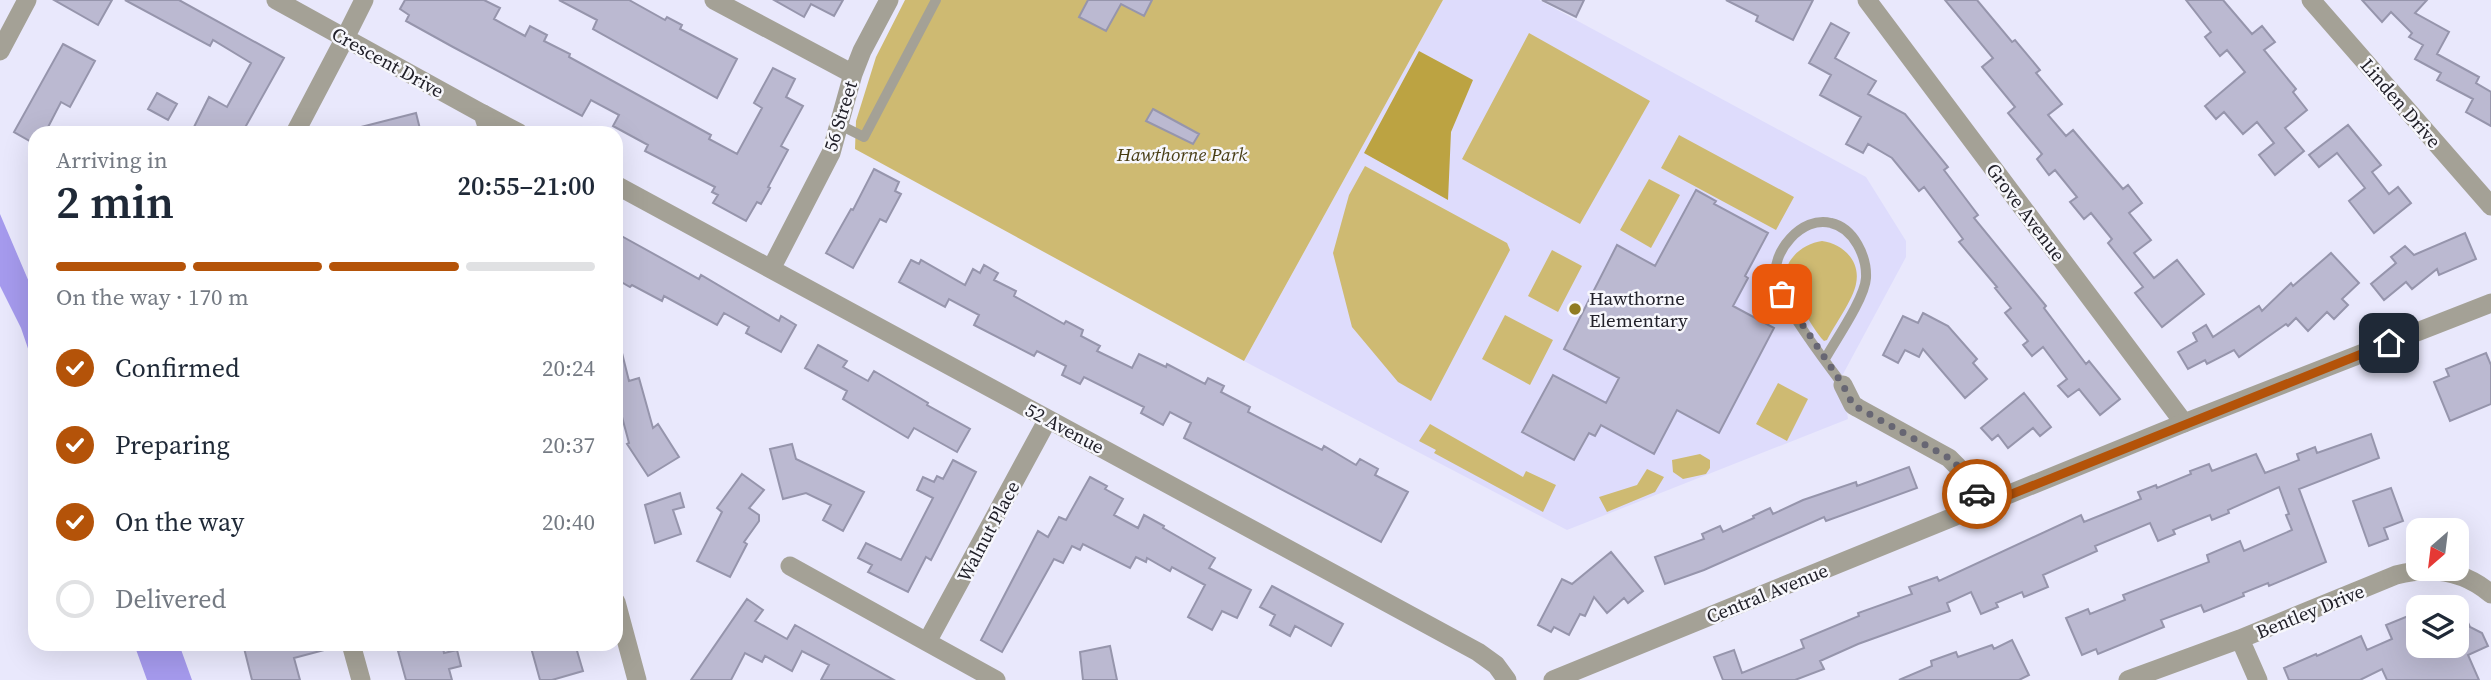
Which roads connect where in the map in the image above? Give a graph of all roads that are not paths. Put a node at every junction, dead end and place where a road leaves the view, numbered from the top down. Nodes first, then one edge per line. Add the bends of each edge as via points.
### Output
1 (27, 0) edge
2 (276, 0) edge
3 (364, 0) edge
4 (714, 0) edge
5 (889, 0) edge
6 (936, 0) edge
7 (1867, 0) edge
8 (2311, 0) edge
9 (345, 38) junction
10 (0, 51) edge
11 (853, 74) junction
12 (483, 114) junction
13 (838, 124) junction
14 (299, 126) edge
15 (487, 126) edge
16 (506, 126) edge
17 (623, 189) edge
18 (2491, 206) edge
19 (771, 269) junction
20 (2491, 303) edge
21 (1825, 359) junction
22 (1843, 385) joint
23 (1048, 419) junction
24 (2185, 423) junction
25 (1982, 506) junction
26 (790, 566) dead end
27 (2491, 594) edge
28 (623, 628) edge
29 (2241, 639) junction
30 (927, 642) junction
31 (353, 651) edge
32 (361, 680) edge
33 (637, 680) edge
34 (996, 680) edge
35 (1507, 680) edge
36 (1553, 680) edge
37 (2128, 680) edge
38 (2258, 680) edge

1 - 10 street
2 - 9 street, Crescent Drive
3 - 9 street
4 - 11 street
5 - 11 street, 56 Street
6 - 13 lane via 864,137
7 - 24 street, Grove Avenue
8 - 18 street, Linden Drive
9 - 12 street, Crescent Drive
9 - 14 street
11 - 13 street, 56 Street
12 - 15 street
12 - 16 street
13 - 19 street, 56 Street via 831,153
17 - 19 street, 52 Avenue
19 - 23 street, 52 Avenue
20 - 24 street, Central Avenue
21 - 21 lane via 1866,279 1863,255 1852,235 1832,223 1814,223 1796,233 1782,250 1776,279
21 - 22 lane
22 - 25 street via 1853,405 1957,465
23 - 30 street, Walnut Place
23 - 35 street, 52 Avenue via 1478,652
24 - 25 street, Central Avenue
25 - 36 street, Central Avenue
26 - 30 street
27 - 29 street, Bentley Drive via 2458,574 2416,570
28 - 33 street
29 - 37 street, Bentley Drive
29 - 38 street
30 - 34 street
31 - 32 street

